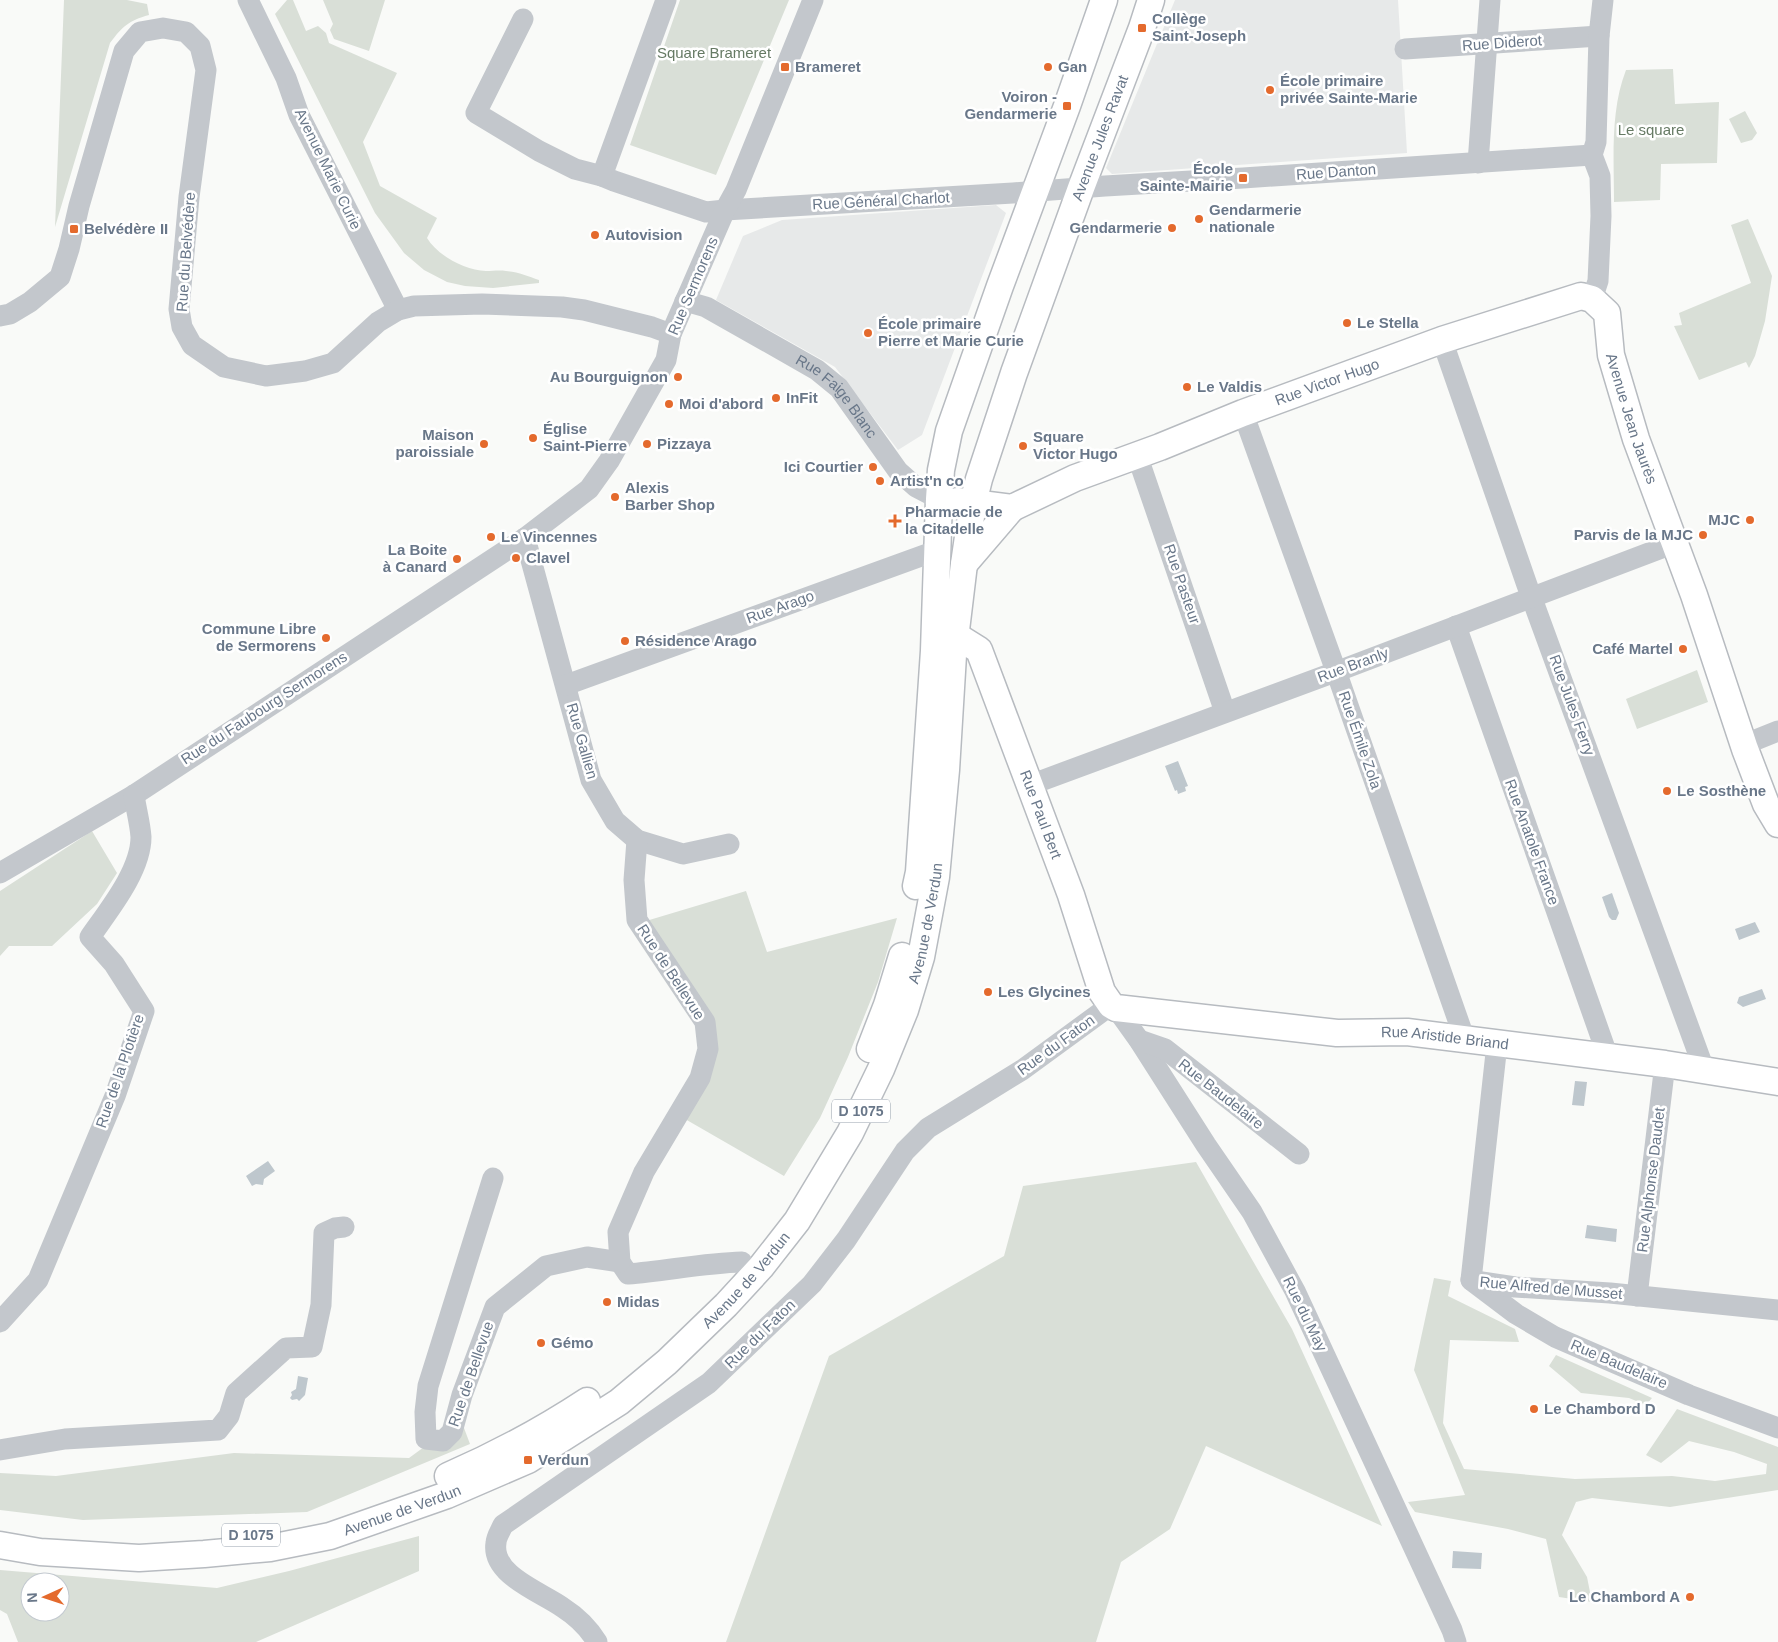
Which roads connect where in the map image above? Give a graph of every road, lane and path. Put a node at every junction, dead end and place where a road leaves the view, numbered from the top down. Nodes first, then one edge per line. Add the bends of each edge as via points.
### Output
1 (248, 0) edge
2 (666, 0) edge
3 (813, 0) edge
4 (1104, 0) edge
5 (1151, 0) edge
6 (1490, 0) edge
7 (1603, 0) edge
8 (523, 19) dead end
9 (1599, 36) junction
10 (1486, 44) junction
11 (1405, 49) dead end
12 (1592, 155) junction
13 (1478, 163) junction
14 (602, 176) junction
15 (1080, 188) junction
16 (1037, 190) junction
17 (725, 210) junction
18 (1592, 298) junction
19 (685, 301) junction
20 (398, 310) junction
21 (0, 316) edge
22 (671, 334) junction
23 (1442, 340) junction
24 (1243, 413) junction
25 (1138, 456) junction
26 (939, 499) junction
27 (973, 503) junction
28 (1012, 508) junction
29 (525, 538) junction
30 (1675, 543) junction
31 (938, 550) junction
32 (964, 564) junction
33 (1532, 597) junction
34 (1456, 626) junction
35 (945, 635) junction
36 (1336, 671) junction
37 (566, 685) junction
38 (1225, 712) junction
39 (1778, 732) edge
40 (1746, 749) junction
41 (1030, 785) junction
42 (134, 795) junction
43 (1778, 824) edge
44 (636, 840) junction
45 (729, 844) dead end
46 (0, 873) edge
47 (1114, 1007) junction
48 (1139, 1040) junction
49 (1465, 1040) junction
50 (1497, 1044) junction
51 (1608, 1058) junction
52 (1665, 1064) junction
53 (1704, 1070) junction
54 (1778, 1082) edge
55 (1299, 1154) dead end
56 (493, 1178) dead end
57 (344, 1227) dead end
58 (620, 1262) junction
59 (742, 1262) junction
60 (1471, 1280) junction
61 (1637, 1296) junction
62 (1778, 1310) edge
63 (0, 1322) edge
64 (1778, 1428) edge
65 (0, 1450) edge
66 (0, 1529) edge
67 (0, 1545) edge
68 (597, 1642) edge
69 (1456, 1642) edge

1 - 20 street, Avenue Marie Curie via 286,78 298,115
2 - 14 street
3 - 17 street, Rue Sermorens
4 - 16 main road
5 - 15 main road, Avenue Jules Ravat
6 - 10 street
7 - 9 street
8 - 14 street, Rue Général Charlot via 476,112 539,151 575,169
9 - 10 street, Rue Diderot
9 - 12 street via 1596,136
10 - 11 street, Rue Diderot
10 - 13 street
12 - 13 street, Rue Danton
12 - 18 street via 1600,176 1601,216 1598,281
13 - 15 street, Rue Danton
14 - 17 street, Rue Général Charlot via 706,212
15 - 16 street, Rue Danton
15 - 27 main road, Avenue Jules Ravat via 1011,382
16 - 17 street, Rue Général Charlot
16 - 26 main road via 949,431
17 - 19 street, Rue Sermorens
18 - 23 main road, Rue Victor Hugo via 1580,296
18 - 30 main road, Avenue Jean Jaurès via 1607,313 1611,355 1636,439
19 - 22 street, Rue Sermorens
19 - 26 street, Rue Faige Blanc via 706,307 818,370 839,388 898,471 916,487
20 - 21 street, Rue du Belvédère via 378,322 333,363 305,371 266,376 224,367 192,346 182,328 179,309 189,197 206,70 200,46 186,32 163,28 140,32 124,51 60,277 30,302
20 - 22 street, Rue du Belvédère via 414,306 474,304 562,307 635,322
22 - 29 street, Rue Sermorens via 666,360 609,461 589,489
23 - 24 main road, Rue Victor Hugo
23 - 33 street, Rue Jules Ferry
24 - 25 main road, Rue Victor Hugo
24 - 36 street, Rue Émile Zola
25 - 28 main road, Rue Victor Hugo via 1075,478
25 - 38 street, Rue Pasteur
26 - 27 main road, Rue Faige Blanc
26 - 31 main road, Avenue de Verdun
27 - 28 main road
27 - 32 main road, Avenue de Verdun
28 - 32 main road, Rue Victor Hugo
29 - 37 street, Rue Gallien
29 - 42 street, Rue du Faubourg Sermorens
30 - 33 street, Rue Branly
30 - 40 main road, Avenue Jean Jaurès
31 - 35 main road, Avenue de Verdun
31 - 37 street, Rue Arago
32 - 35 main road, Avenue de Verdun
33 - 34 street, Rue Branly
33 - 53 street, Rue Jules Ferry
34 - 36 street, Rue Branly
34 - 51 street, Rue Anatole France
35 - 41 main road, Rue Paul Bert via 979,650
35 - 59 main road, Avenue de Verdun / D 1075 via 919,872 903,953 868,1055 836,1128 780,1214
35 - 67 main road, Avenue de Verdun / D 1075 via 946,770 936,877 921,957 905,1010 850,1133 797,1220 726,1305 667,1362 619,1402 528,1460 447,1496 330,1536 270,1548 139,1558 40,1552
36 - 38 street, Rue Branly
36 - 49 street, Rue Émile Zola
37 - 44 street, Rue Gallien via 591,780 615,821
38 - 41 street, Rue Branly
39 - 40 street via 1753,741
40 - 43 main road, Avenue Jean Jaurès via 1766,804
41 - 47 main road, Rue Paul Bert via 1102,992
42 - 46 street, Rue du Faubourg Sermorens
42 - 63 street, Rue de la Plotière via 141,839 137,858 123,889 90,937 114,964 144,1011 115,1096 38,1280
44 - 45 street, Rue Gallien via 683,854
44 - 58 street, Rue de Bellevue via 637,920 704,1022 708,1049 700,1078 644,1172 618,1232
47 - 48 street, Rue du May
47 - 49 main road, Rue Aristide Briand via 1337,1034 1407,1032
47 - 68 street, Rue du Faton via 1022,1070 928,1128 905,1151 846,1240 812,1284 708,1383 503,1525 496,1543 498,1561 511,1576 588,1627
48 - 55 street, Rue Baudelaire via 1165,1049
48 - 69 street, Rue du May via 1252,1212 1295,1291
49 - 50 main road, Rue Aristide Briand
50 - 51 main road, Rue Aristide Briand
50 - 60 street, Rue Alfred de Musset
51 - 52 main road, Rue Aristide Briand
52 - 53 main road, Rue Aristide Briand
52 - 61 street, Rue Alphonse Daudet
53 - 54 main road, Rue Aristide Briand
56 - 58 street, Rue de Bellevue via 428,1386 426,1439 443,1441 452,1432 462,1395 495,1307 546,1266 587,1257
57 - 65 street via 324,1233 321,1305 312,1347 286,1348 236,1392 229,1416 218,1430 65,1439
58 - 59 street, Rue de Bellevue via 628,1274
59 - 66 main road, Avenue de Verdun / D 1075 via 658,1350 608,1388 566,1415 473,1465 422,1486 324,1521 265,1534 139,1542 80,1540
60 - 61 street, Rue Alfred de Musset via 1515,1287
60 - 64 street, Rue Baudelaire via 1516,1314 1555,1337 1689,1395
61 - 62 street, Rue Alfred de Musset

